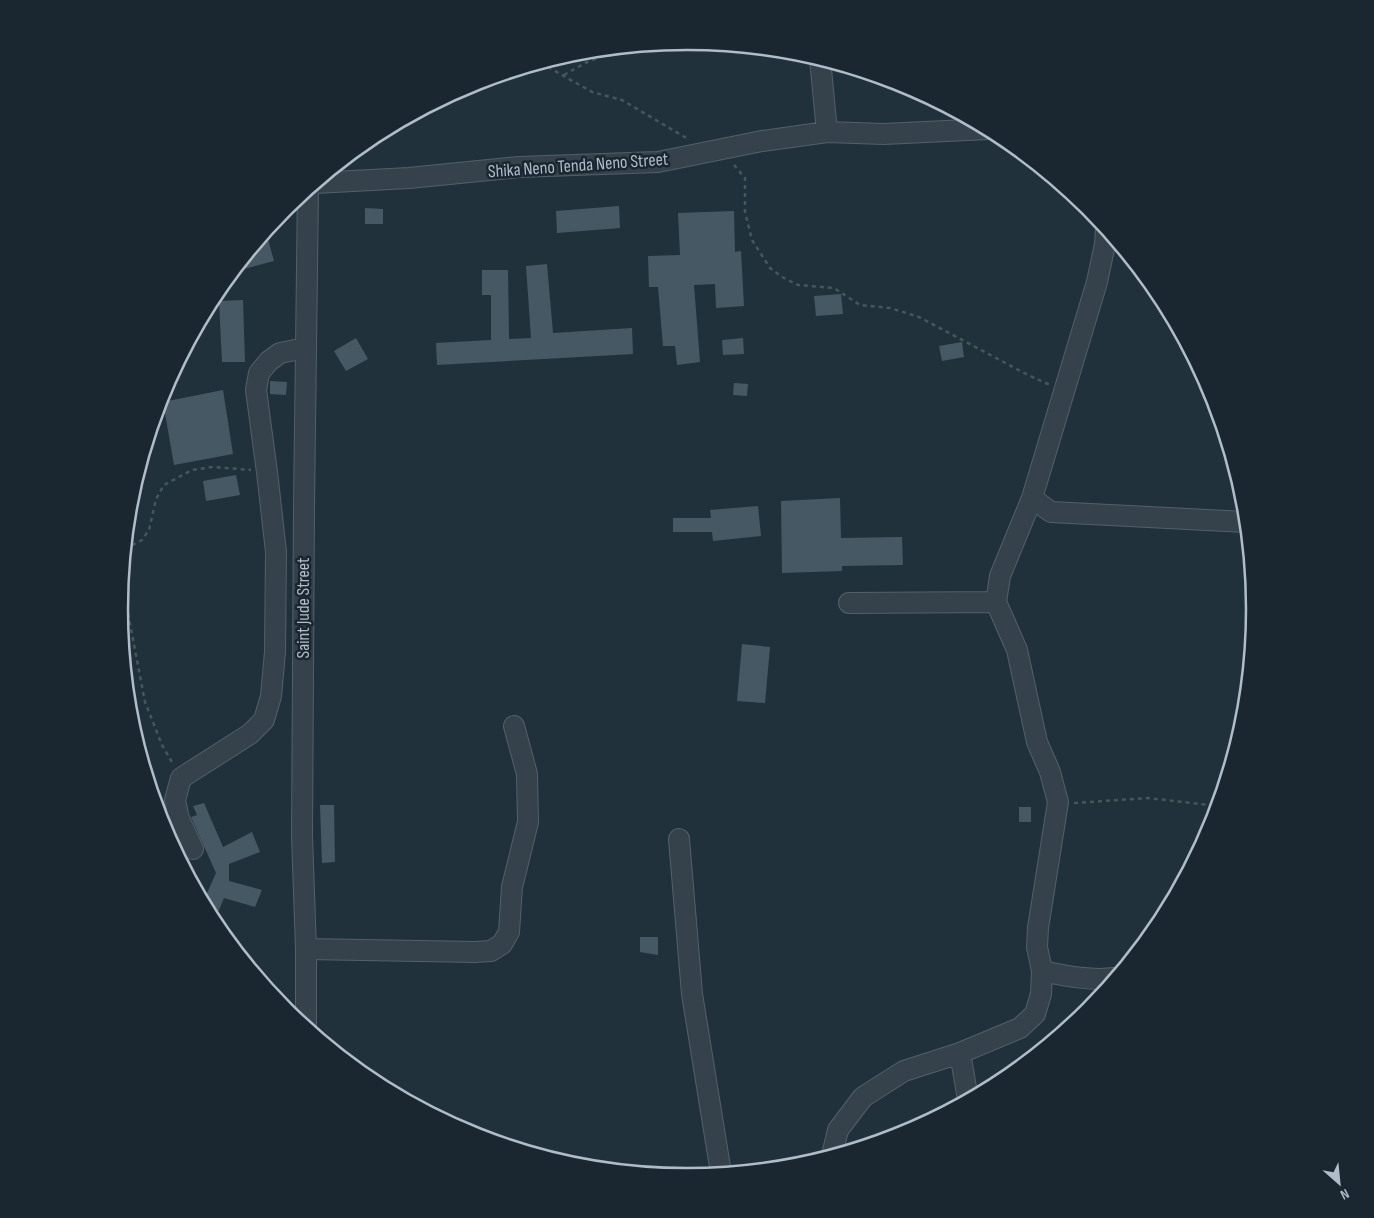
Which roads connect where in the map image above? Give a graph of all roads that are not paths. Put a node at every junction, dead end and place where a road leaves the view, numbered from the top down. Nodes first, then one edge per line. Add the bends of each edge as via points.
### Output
1 (821, 66) edge
2 (976, 130) edge
3 (827, 132) junction
4 (326, 182) edge
5 (308, 199) edge
6 (1105, 238) edge
7 (305, 348) junction
8 (1032, 498) junction
9 (1239, 522) edge
10 (996, 602) junction
11 (849, 603) dead end
12 (514, 726) dead end
13 (679, 839) dead end
14 (192, 849) dead end
15 (306, 949) junction
16 (1042, 971) junction
17 (1106, 979) edge
18 (306, 1017) edge
19 (960, 1053) junction
20 (967, 1092) edge
21 (834, 1149) edge
22 (720, 1167) edge

1 - 3 street
2 - 3 street, Shika Neno Tenda Neno Street via 884,134
3 - 4 street, Shika Neno Tenda Neno Street via 762,140 658,162 520,167
5 - 7 street, Saint Jude Street
6 - 8 street via 1097,282
7 - 14 street via 280,353 269,361 258,373 256,390 276,552 271,696 264,720 250,734 181,778 175,800
7 - 15 street, Saint Jude Street via 302,836
8 - 9 street via 1051,512
8 - 10 street via 1000,576
10 - 11 street
10 - 16 street via 1018,650 1037,742 1058,802 1038,928 1037,947
12 - 15 street via 527,774 528,822 512,887 508,932 502,944 491,951 475,952
13 - 22 street via 692,994
15 - 18 street, Saint Jude Street
16 - 17 street via 1074,978
16 - 19 street via 1041,994 1035,1014 1020,1028
19 - 20 street
19 - 21 street via 904,1071 863,1097 838,1130

